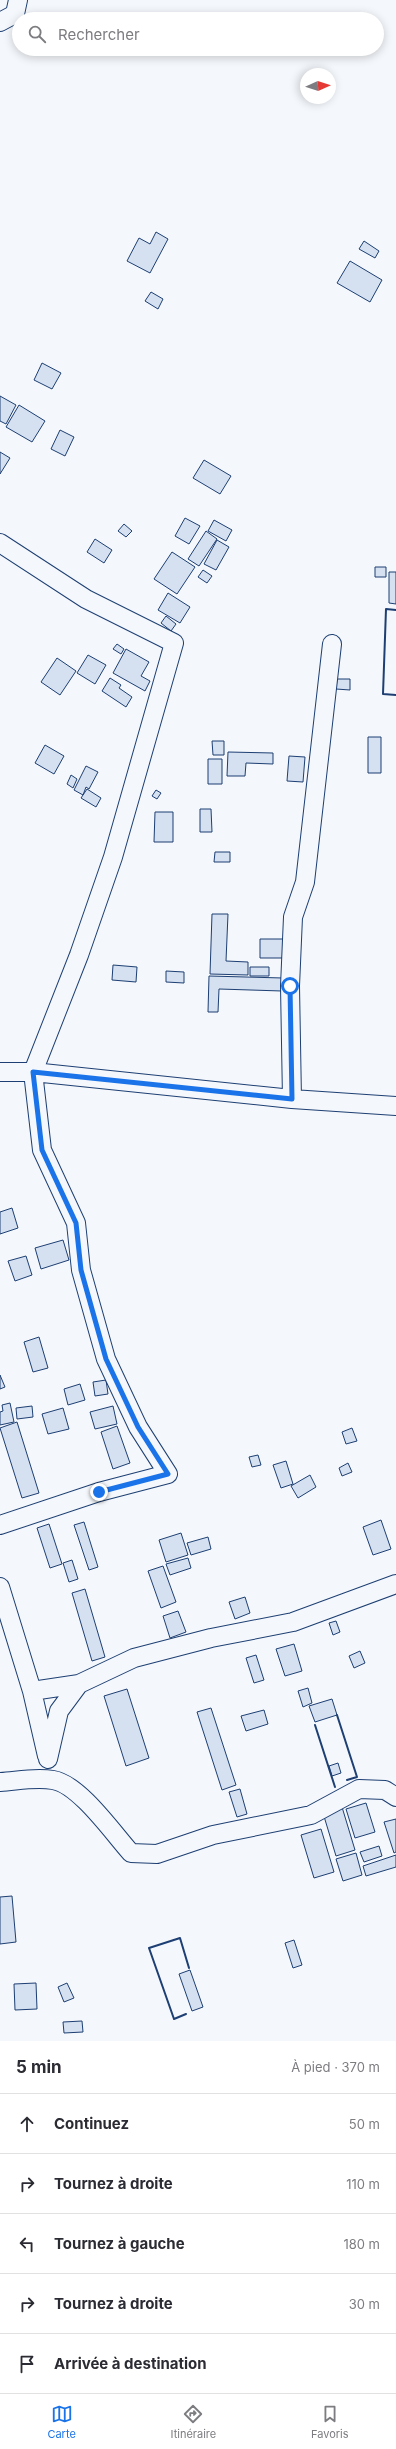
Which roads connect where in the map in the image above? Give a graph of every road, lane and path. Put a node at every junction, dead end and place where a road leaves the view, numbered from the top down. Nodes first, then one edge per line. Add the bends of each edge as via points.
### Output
1 (18, 0) edge
2 (15, 12) edge
3 (12, 16) edge
4 (0, 22) edge
5 (0, 543) edge
6 (332, 644) dead end
7 (0, 1072) edge
8 (33, 1072) junction
9 (292, 1099) junction
10 (396, 1106) edge
11 (0, 1525) edge
12 (396, 1584) edge
13 (0, 1587) edge
14 (79, 1684) junction
15 (32, 1691) junction
16 (48, 1759) junction
17 (54, 1780) junction
18 (0, 1782) edge
19 (396, 1797) edge

1 - 2 street
3 - 4 street
5 - 8 street via 86,599 174,643 113,858 79,955
6 - 9 street via 305,882 293,917 290,986
7 - 8 street
8 - 9 street
8 - 11 street via 42,1150 76,1223 81,1270 106,1359 138,1427 168,1474 99,1492
9 - 10 street
12 - 14 street via 293,1622 211,1638 134,1658
13 - 15 street
14 - 15 street
14 - 16 street via 59,1711
15 - 16 street
16 - 17 street
17 - 18 street
17 - 19 street via 80,1794 131,1853 157,1854 213,1835 311,1815 359,1789 385,1790

